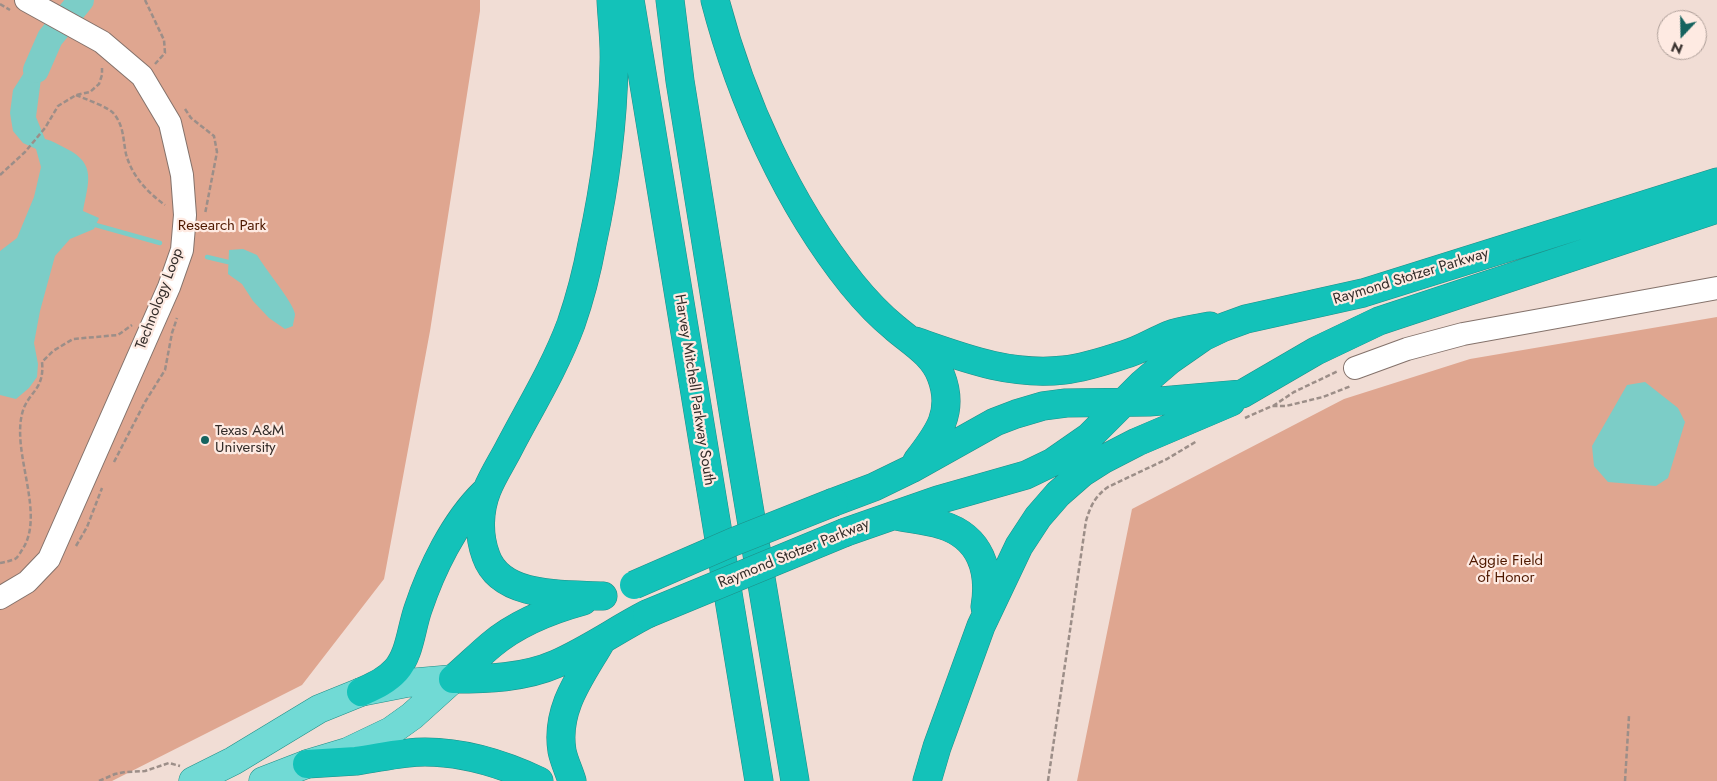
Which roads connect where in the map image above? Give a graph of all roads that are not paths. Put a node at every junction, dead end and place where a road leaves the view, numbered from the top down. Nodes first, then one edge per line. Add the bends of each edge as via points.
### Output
1 (611, 0) edge
2 (630, 0) edge
3 (670, 0) edge
4 (715, 0) edge
5 (18, 5) edge
6 (1717, 182) edge
7 (1717, 209) edge
8 (1717, 228) edge
9 (1717, 288) edge
10 (1458, 294) junction
11 (1246, 318) junction
12 (913, 341) junction
13 (1354, 377) road end
14 (1242, 394) junction
15 (1123, 402) junction
16 (911, 469) junction
17 (487, 491) junction
18 (892, 515) junction
19 (604, 596) junction
20 (0, 598) edge
21 (981, 626) junction
22 (603, 639) junction
23 (453, 679) junction
24 (361, 692) junction
25 (307, 764) junction
26 (193, 781) edge
27 (263, 781) edge
28 (539, 781) edge
29 (572, 781) edge
30 (758, 781) edge
31 (794, 781) edge
32 (926, 781) edge

1 - 17 highway via 614,63 611,132 585,276 571,324 551,370
2 - 30 highway, Harvey Mitchell Parkway South
3 - 31 highway via 734,423
4 - 12 highway via 744,88 796,202 852,284 873,308
5 - 20 street, Technology Loop via 102,42 142,76 170,123 182,175 185,215 182,250 168,287 49,559 27,582
6 - 11 highway, Raymond Stotzer Parkway via 1363,293
7 - 10 highway, Raymond Stotzer Parkway
8 - 10 highway via 1596,260 1486,295
9 - 13 street via 1463,334 1407,349
10 - 14 highway, Raymond Stotzer Parkway via 1379,321 1316,351
11 - 12 highway via 1171,334 1125,355 1066,370 1043,372 981,364
11 - 15 highway, Raymond Stotzer Parkway via 1202,337 1170,360
12 - 16 highway via 941,375 946,409 935,438
14 - 15 highway, Raymond Stotzer Parkway
14 - 21 highway via 1229,404 1104,459 1058,494 1023,538
15 - 16 highway, Raymond Stotzer Parkway via 1066,403 1016,414 995,422
15 - 18 highway, Raymond Stotzer Parkway via 1089,437 1053,462 1026,475
16 - 19 highway, Raymond Stotzer Parkway, bridge
17 - 19 highway via 480,523 481,541 494,570 516,586 530,591
17 - 24 highway via 473,504 441,556 424,590 406,653 396,669 381,683
18 - 21 highway via 944,525 971,543 980,555 988,581
18 - 22 highway, Raymond Stotzer Parkway, bridge via 647,614
19 - 23 highway, Raymond Stotzer Parkway via 542,614 514,629
21 - 32 highway
22 - 23 highway, Raymond Stotzer Parkway via 554,665 535,671 483,679
22 - 29 highway via 571,691 562,720 562,751
23 - 24 main road, Raymond Stotzer Parkway
23 - 25 main road, Raymond Stotzer Parkway via 391,731 347,752
24 - 26 main road, Raymond Stotzer Parkway via 319,709
25 - 27 main road, Raymond Stotzer Parkway
25 - 28 highway via 357,761 402,753 442,754 502,765

